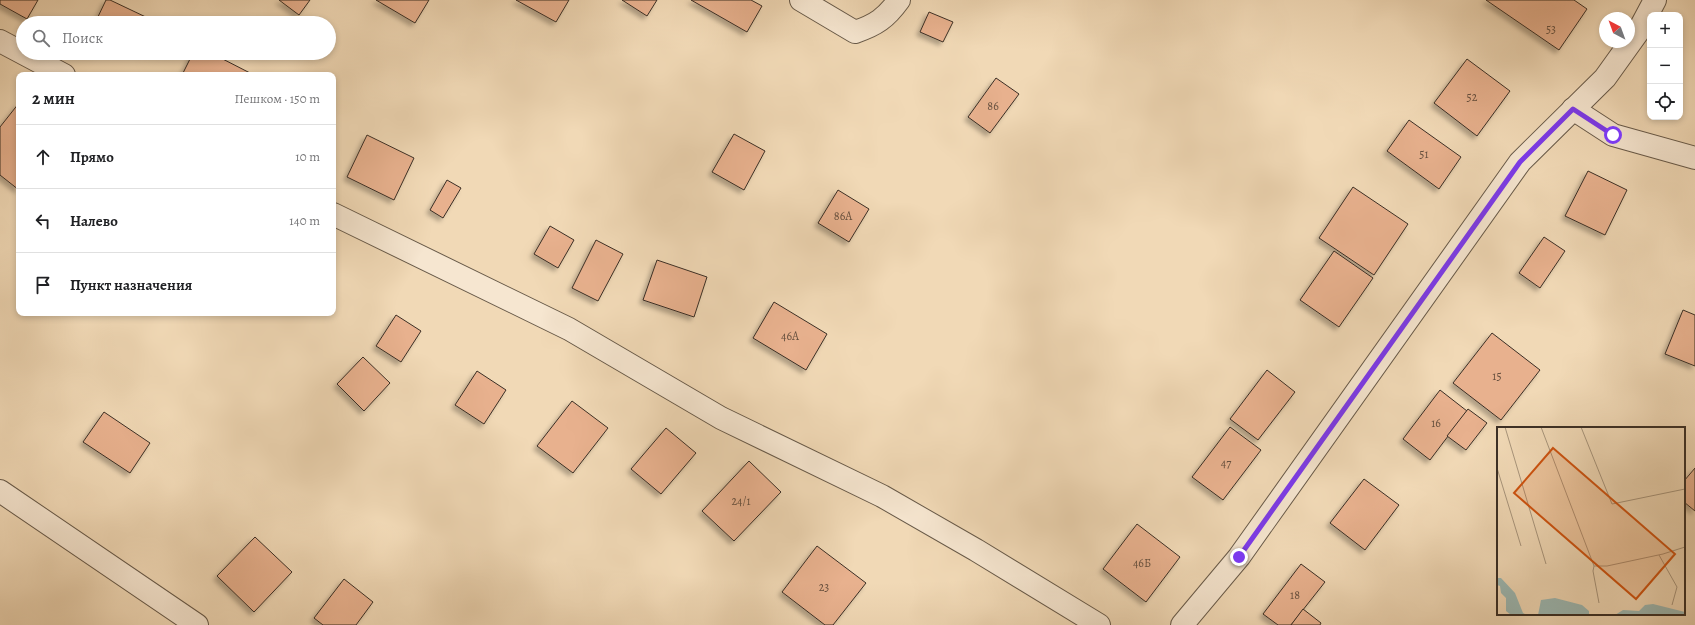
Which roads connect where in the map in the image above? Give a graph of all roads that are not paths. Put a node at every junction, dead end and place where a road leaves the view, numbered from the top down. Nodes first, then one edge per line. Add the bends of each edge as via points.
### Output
1 (801, 0) edge
2 (899, 0) edge
3 (1655, 0) edge
4 (0, 41) edge
5 (16, 50) edge
6 (36, 60) edge
7 (58, 72) edge
8 (1573, 109) junction
9 (1695, 158) edge
10 (336, 215) edge
11 (0, 491) edge
12 (197, 625) edge
13 (1099, 625) edge
14 (1182, 625) edge

1 - 2 street via 856,32 873,26 890,12
3 - 8 street via 1638,32 1605,78
4 - 5 street
6 - 7 street
8 - 9 street via 1613,135
8 - 14 street via 1520,162 1239,557
10 - 13 street via 569,329 721,418 882,496
11 - 12 street

